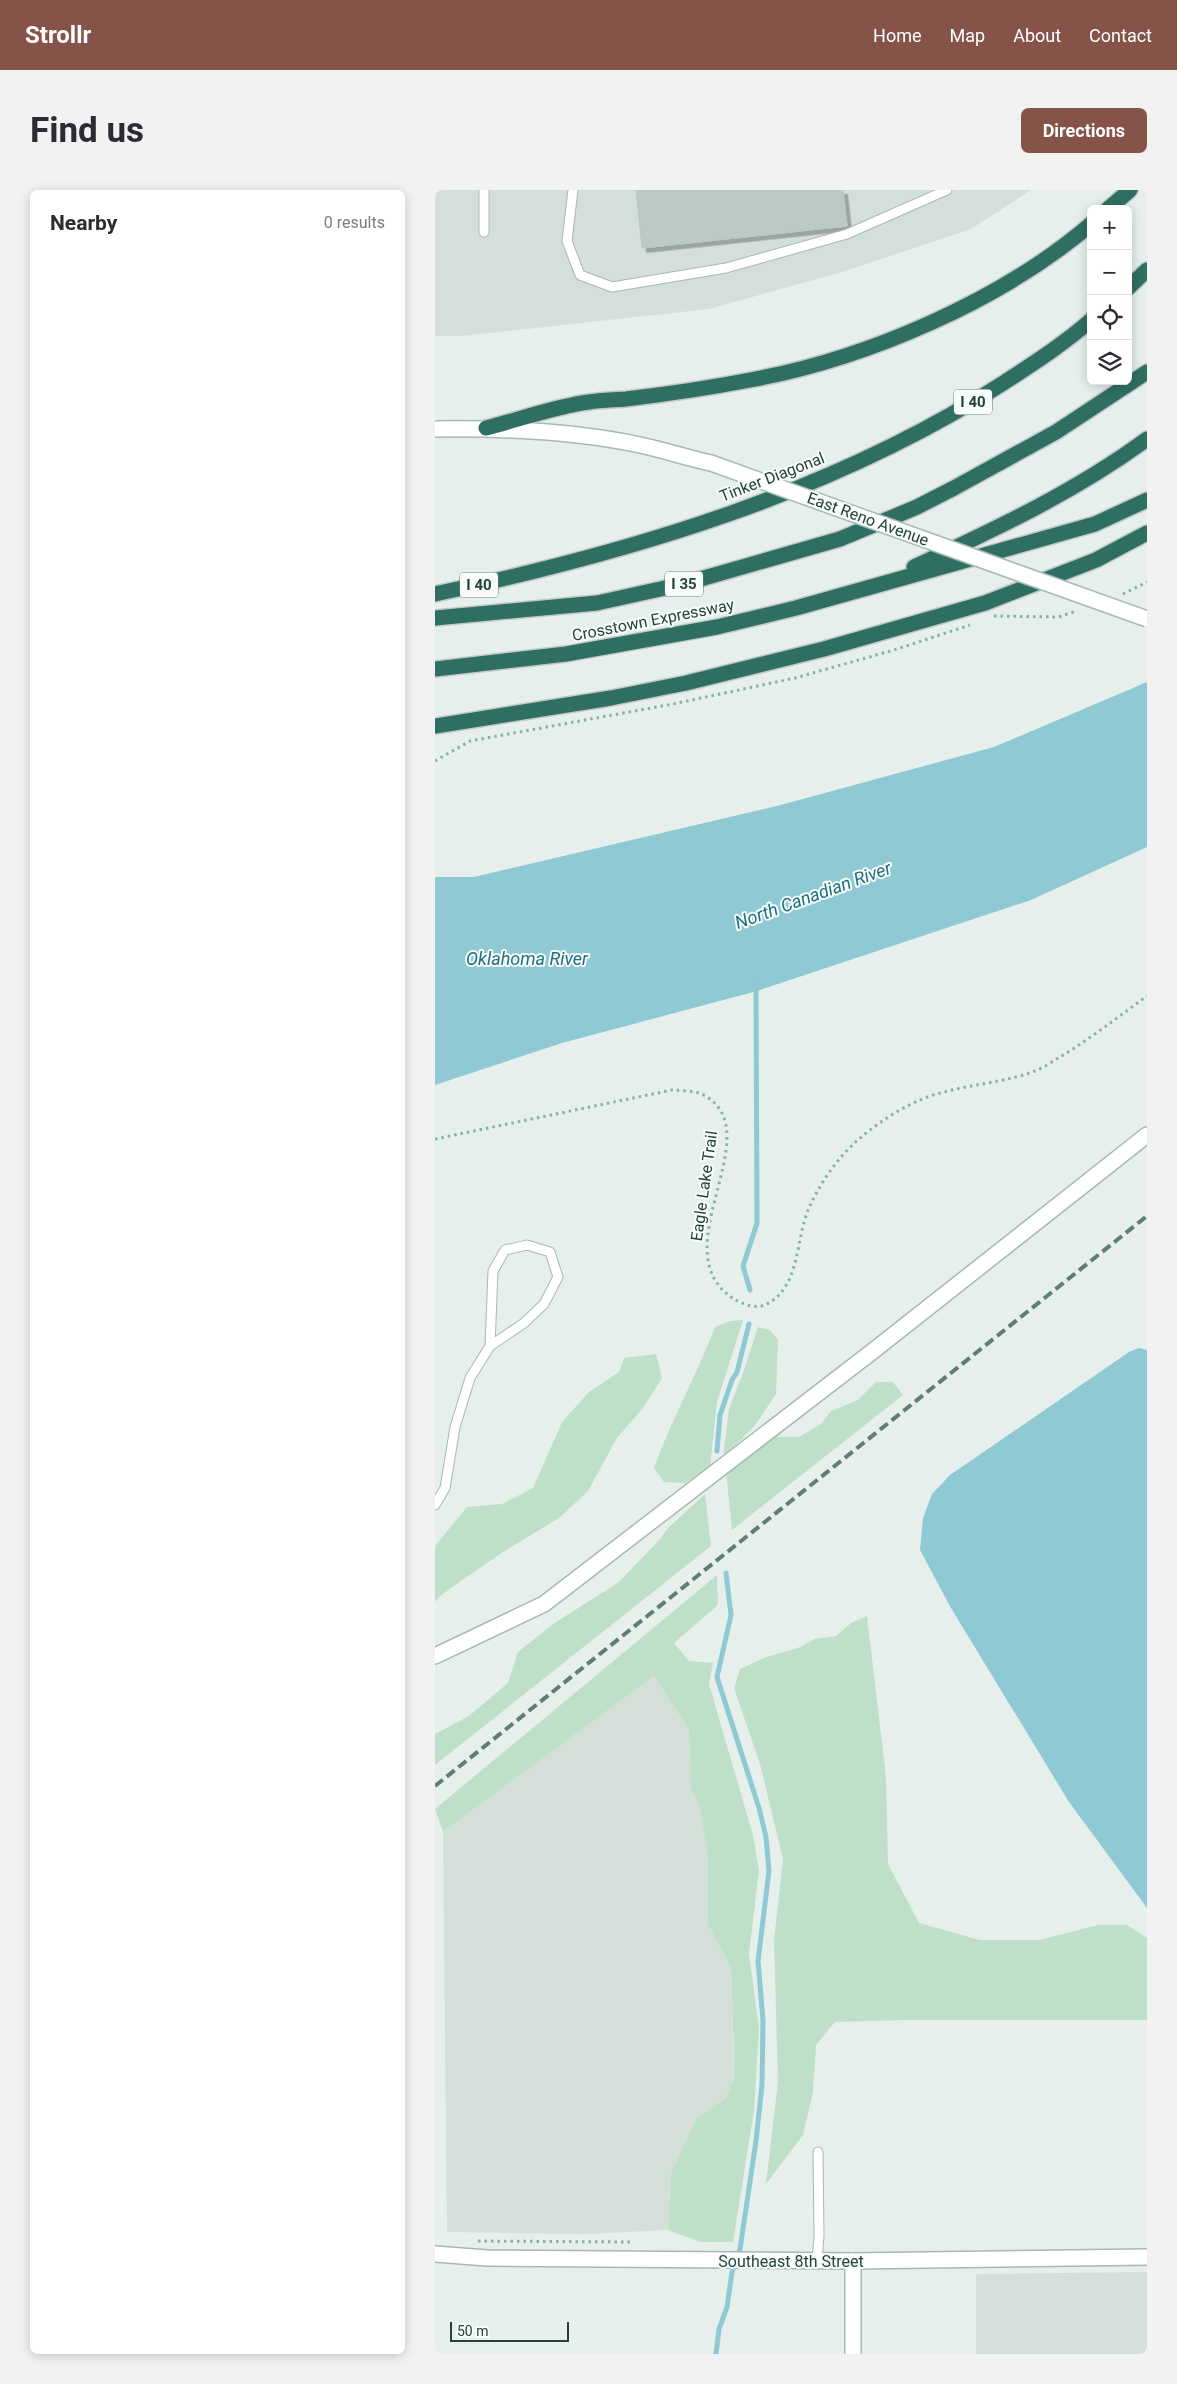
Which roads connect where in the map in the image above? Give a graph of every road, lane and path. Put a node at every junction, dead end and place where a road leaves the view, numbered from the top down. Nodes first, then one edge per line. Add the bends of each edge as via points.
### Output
1 (484, 190) edge
2 (573, 190) edge
3 (920, 190) edge
4 (947, 190) edge
5 (1129, 190) edge
6 (922, 201) junction
7 (1112, 205) edge
8 (1087, 227) edge
9 (484, 232) dead end
10 (1147, 270) edge
11 (1132, 284) edge
12 (1087, 323) edge
13 (1147, 372) edge
14 (486, 428) junction
15 (435, 429) edge
16 (1147, 439) edge
17 (1147, 500) edge
18 (1147, 533) edge
19 (875, 586) junction
20 (435, 594) edge
21 (435, 618) edge
22 (1147, 619) edge
23 (435, 669) edge
24 (435, 726) edge
25 (1147, 996) edge
26 (1147, 1135) edge
27 (435, 1140) edge
28 (490, 1346) junction
29 (435, 1505) edge
30 (435, 1656) edge
31 (818, 2152) dead end
32 (474, 2240) dead end
33 (641, 2242) dead end
34 (435, 2254) edge
35 (1147, 2257) edge
36 (817, 2261) junction
37 (853, 2262) junction
38 (853, 2354) edge

1 - 9 lane
2 - 6 lane via 567,242 580,274 612,287 726,268 837,237
3 - 6 lane
4 - 6 lane
5 - 7 highway
8 - 14 highway via 1050,255 967,305 847,354 751,380 644,397 587,402
10 - 11 highway
12 - 20 highway, Tinker Diagonal / I 40 via 968,405 844,468 744,508 637,544
13 - 21 highway, I 35 via 1056,432 954,488 840,539 683,584 597,603
14 - 15 street, East Reno Avenue
14 - 22 street, East Reno Avenue, bridge via 640,445 711,464
16 - 19 highway via 1025,515
17 - 19 highway via 1095,524
18 - 24 highway via 1096,560 985,603 824,649 667,687
19 - 23 highway, Crosstown Expressway via 717,627 635,643
25 - 27 path, Eagle Lake Trail via 1076,1047 1036,1071 941,1092 889,1117 859,1140 841,1158 818,1190 808,1210 796,1259 782,1293 763,1306 745,1305 733,1298 720,1289 711,1271 707,1231 727,1138 725,1119 707,1096 672,1090
26 - 30 street via 544,1604
28 - 28 lane via 524,1323 544,1304 558,1277 550,1252 527,1245 505,1250 493,1271
28 - 29 lane via 470,1378 455,1427 445,1488
31 - 36 lane
32 - 33 path
34 - 36 street, Southeast 8th Street via 487,2258
35 - 37 street, Southeast 8th Street
36 - 37 street, Southeast 8th Street
37 - 38 street

